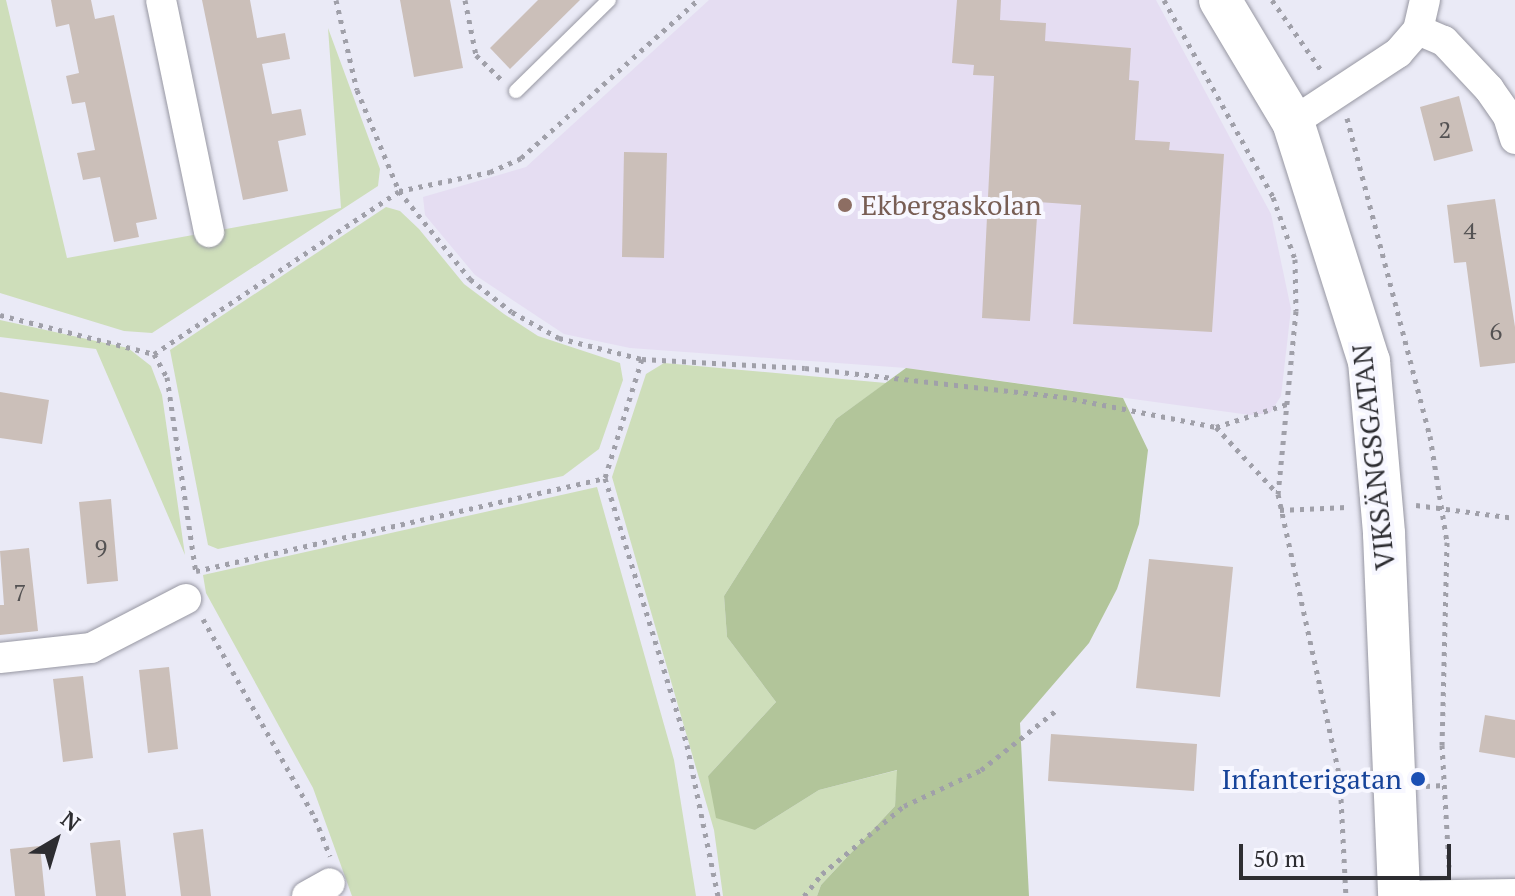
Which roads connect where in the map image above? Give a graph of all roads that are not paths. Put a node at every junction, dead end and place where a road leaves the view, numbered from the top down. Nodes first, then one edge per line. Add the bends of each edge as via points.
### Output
1 (161, 0) edge
2 (609, 0) edge
3 (1220, 0) edge
4 (1425, 0) edge
5 (1418, 30) junction
6 (516, 91) road end
7 (1293, 122) junction
8 (1515, 139) edge
9 (209, 232) dead end
10 (195, 592) road end
11 (0, 658) edge
12 (1515, 894) edge
13 (1449, 895) edge
14 (1399, 896) edge

1 - 9 street
2 - 6 lane
3 - 7 street, VIKSÄNGSGATAN
4 - 5 street
5 - 7 street via 1398,53
5 - 8 street via 1444,41 1489,89 1508,116
7 - 14 street, VIKSÄNGSGATAN via 1369,361 1384,534
10 - 11 street via 91,648
12 - 13 street
13 - 14 street

